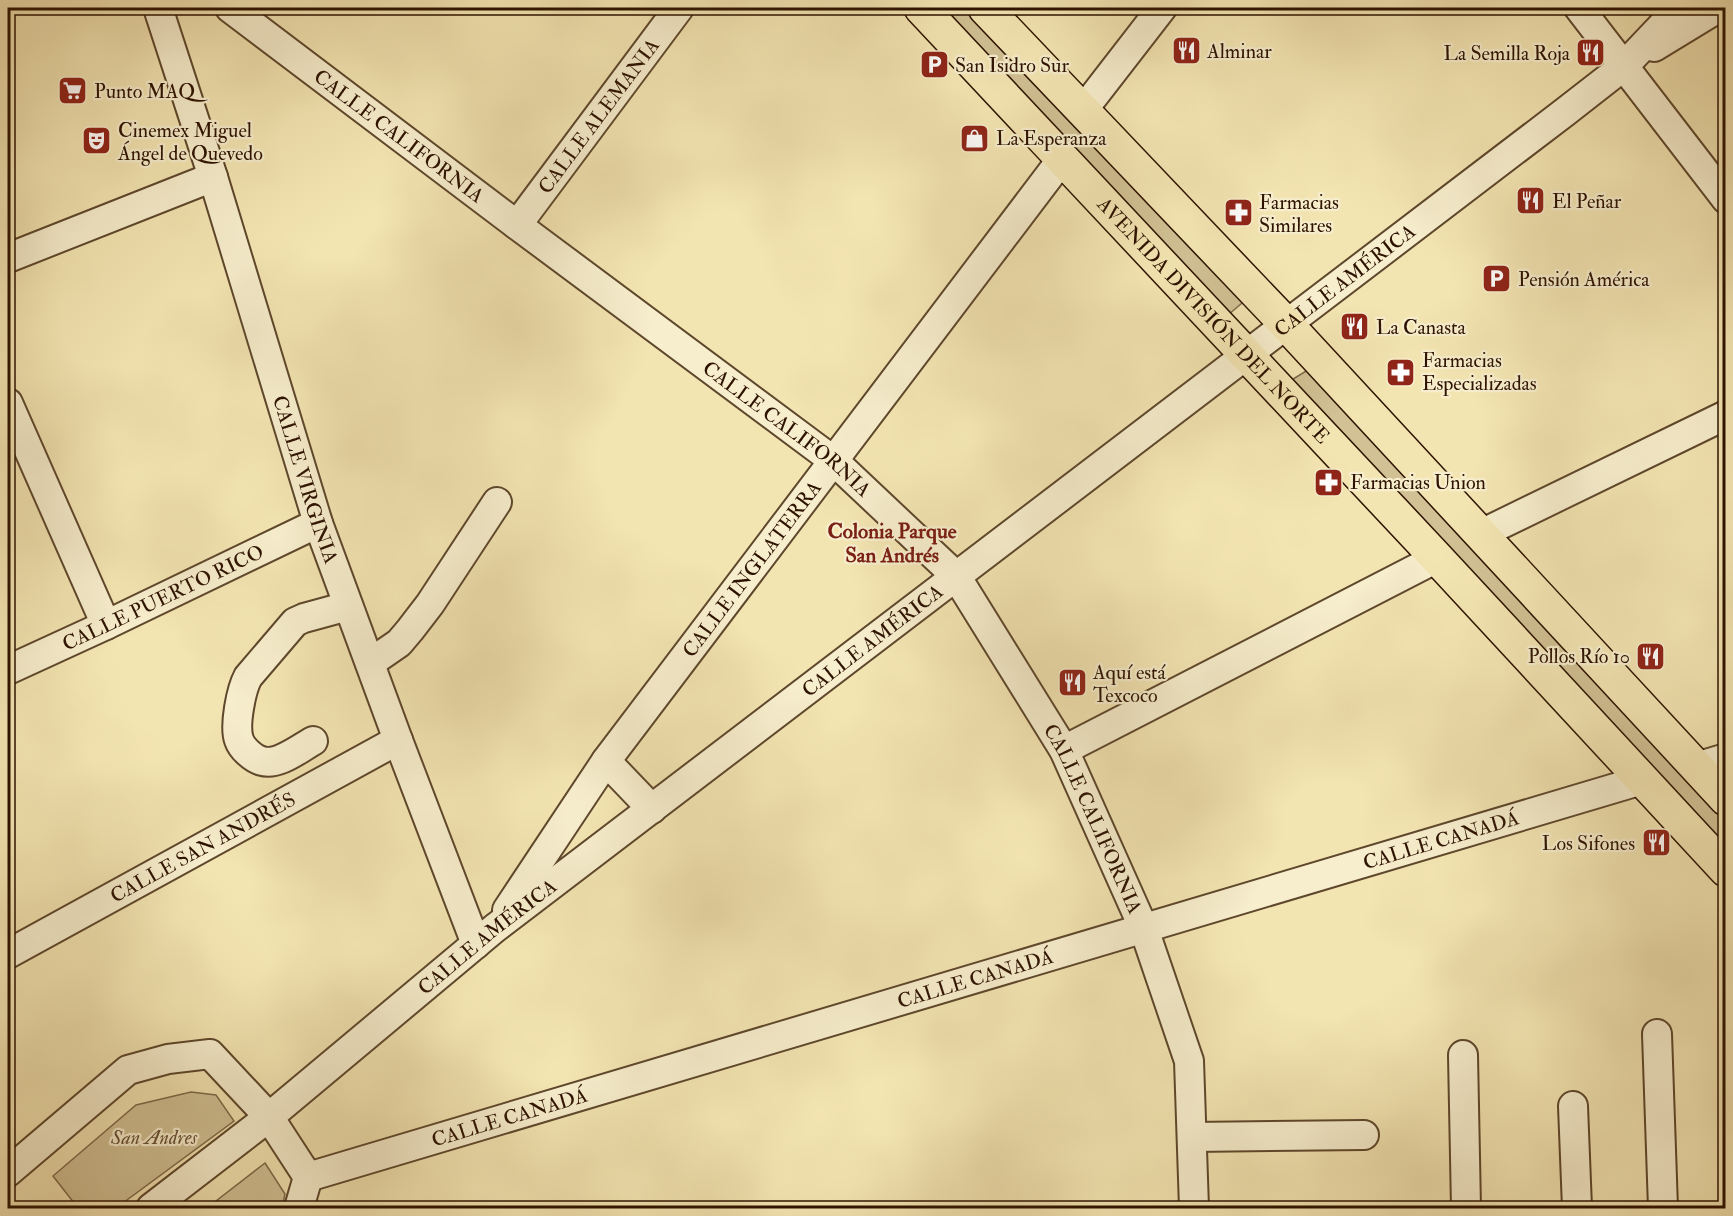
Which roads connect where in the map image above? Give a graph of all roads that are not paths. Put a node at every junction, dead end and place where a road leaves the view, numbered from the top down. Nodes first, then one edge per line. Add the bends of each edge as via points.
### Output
1 (158, 8) edge
2 (230, 8) edge
3 (680, 8) edge
4 (921, 8) edge
5 (985, 8) edge
6 (1162, 8) edge
7 (1579, 8) edge
8 (1677, 8) edge
9 (1718, 8) edge
10 (1624, 66) junction
11 (1083, 111) junction
12 (1062, 159) junction
13 (213, 177) junction
14 (1725, 199) edge
15 (517, 225) junction
16 (8, 258) edge
17 (1287, 325) junction
18 (1246, 357) junction
19 (8, 403) edge
20 (1725, 415) edge
21 (834, 461) junction
22 (497, 502) dead end
23 (318, 523) junction
24 (1481, 534) junction
25 (1437, 558) junction
26 (956, 576) junction
27 (348, 606) junction
28 (106, 625) junction
29 (370, 663) junction
30 (8, 670) edge
31 (398, 740) junction
32 (313, 741) dead end
33 (1064, 750) junction
34 (606, 761) junction
35 (1711, 763) edge
36 (1642, 780) junction
37 (1725, 799) edge
38 (652, 809) junction
39 (1725, 870) edge
40 (1144, 929) junction
41 (485, 936) junction
42 (8, 954) edge
43 (1657, 1034) dead end
44 (1463, 1055) dead end
45 (1573, 1106) dead end
46 (269, 1117) junction
47 (1364, 1135) dead end
48 (1192, 1137) junction
49 (8, 1172) edge
50 (308, 1177) junction
51 (151, 1209) edge
52 (299, 1209) edge
53 (1194, 1209) edge
54 (1466, 1209) edge
55 (1577, 1209) edge
56 (1663, 1209) edge

1 - 13 street, CALLE VIRGINIA
2 - 15 street, CALLE CALIFORNIA
3 - 15 street, CALLE ALEMANIA
4 - 12 main road, AVENIDA DIVISIÓN DEL NORTE
5 - 11 main road
6 - 11 street
7 - 10 street
8 - 10 street, CALLE AMÉRICA
9 - 10 street
10 - 14 street
10 - 17 street, CALLE AMÉRICA
11 - 17 main road
12 - 18 main road, AVENIDA DIVISIÓN DEL NORTE
12 - 21 street, CALLE INGLATERRA
13 - 16 street
13 - 23 street, CALLE VIRGINIA
15 - 21 street, CALLE CALIFORNIA
17 - 18 street, CALLE AMÉRICA
17 - 24 main road
18 - 25 main road, AVENIDA DIVISIÓN DEL NORTE
18 - 26 street, CALLE AMÉRICA
19 - 28 street
20 - 24 street
21 - 26 street, CALLE CALIFORNIA
21 - 34 street, CALLE INGLATERRA
22 - 29 street via 410,630 399,643
23 - 27 street, CALLE VIRGINIA
23 - 28 street, CALLE PUERTO RICO
24 - 35 main road
25 - 33 street
25 - 36 main road, AVENIDA DIVISIÓN DEL NORTE
26 - 33 street, CALLE CALIFORNIA
26 - 38 street, CALLE AMÉRICA
27 - 29 street, CALLE VIRGINIA
27 - 32 street via 295,622 244,685 237,734 244,750 269,762
28 - 30 street, CALLE PUERTO RICO
29 - 31 street, CALLE VIRGINIA
31 - 41 street, CALLE VIRGINIA
31 - 42 street, CALLE SAN ANDRÉS
33 - 40 street, CALLE CALIFORNIA
34 - 38 street
34 - 41 street, CALLE INGLATERRA
35 - 37 main road
36 - 39 main road, AVENIDA DIVISIÓN DEL NORTE
36 - 40 street, CALLE CANADÁ
38 - 41 street, CALLE AMÉRICA
40 - 48 street, CALLE CALIFORNIA via 1189,1061
40 - 50 street, CALLE CANADÁ
41 - 46 street, CALLE AMÉRICA
43 - 56 street
44 - 54 street
45 - 55 street
46 - 49 street via 210,1054 168,1059 128,1070
46 - 50 street
46 - 51 street, CALLE AMÉRICA
47 - 48 street
48 - 53 street, CALLE CALIFORNIA
50 - 52 street

